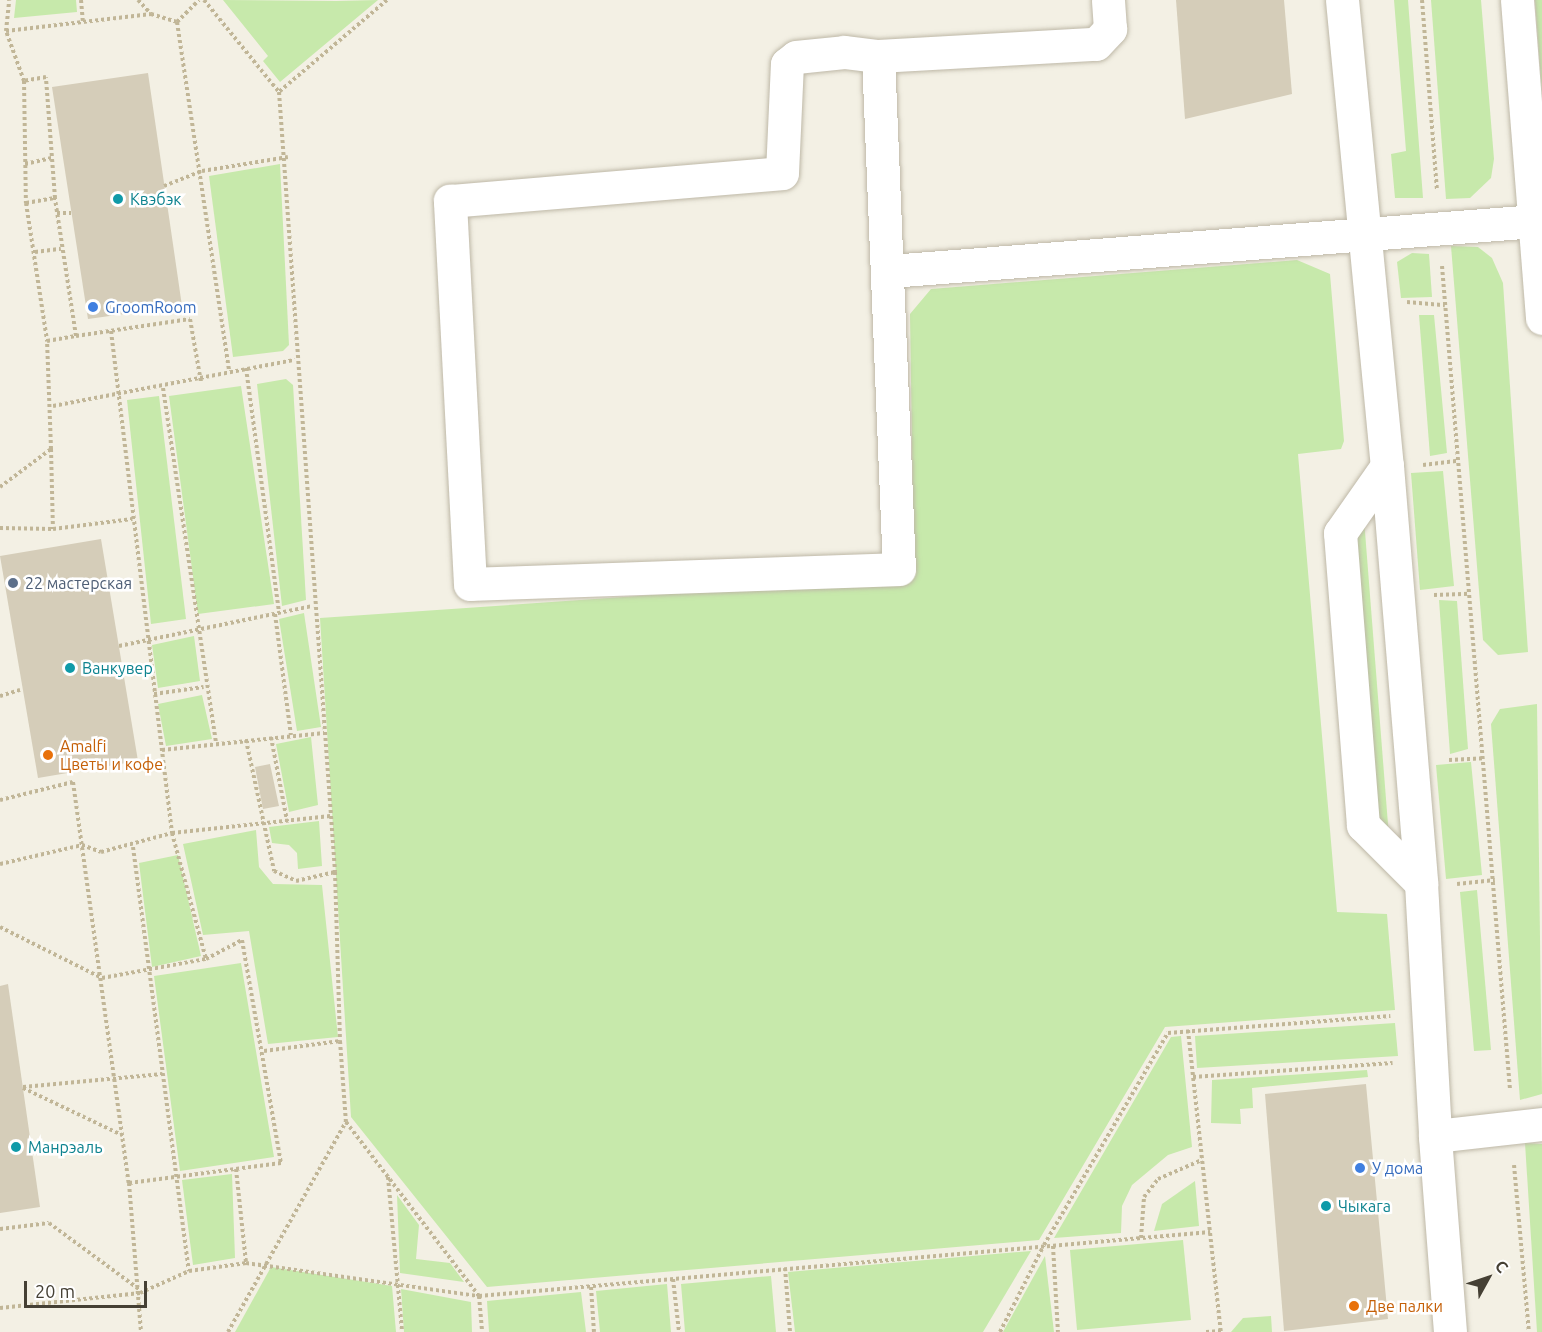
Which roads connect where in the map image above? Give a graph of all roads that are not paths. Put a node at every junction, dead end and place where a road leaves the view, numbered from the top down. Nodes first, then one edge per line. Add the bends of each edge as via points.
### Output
1 (1107, 0) edge
2 (1342, 0) edge
3 (1517, 0) edge
4 (878, 56) junction
5 (1535, 221) junction
6 (1361, 232) junction
7 (891, 271) junction
8 (1542, 318) edge
9 (1387, 466) junction
10 (1421, 883) junction
11 (1526, 1124) edge
12 (1435, 1136) junction
13 (1450, 1332) edge

1 - 4 street via 1110,29 1096,44
2 - 6 street
3 - 5 street
4 - 7 street
4 - 7 street via 844,52 796,57 787,64 782,173 450,201 470,584 899,569
5 - 6 street
5 - 8 street
6 - 7 street
6 - 9 street
9 - 10 street
9 - 10 street via 1340,533 1361,801 1363,825
10 - 12 street
11 - 12 street
12 - 13 street

